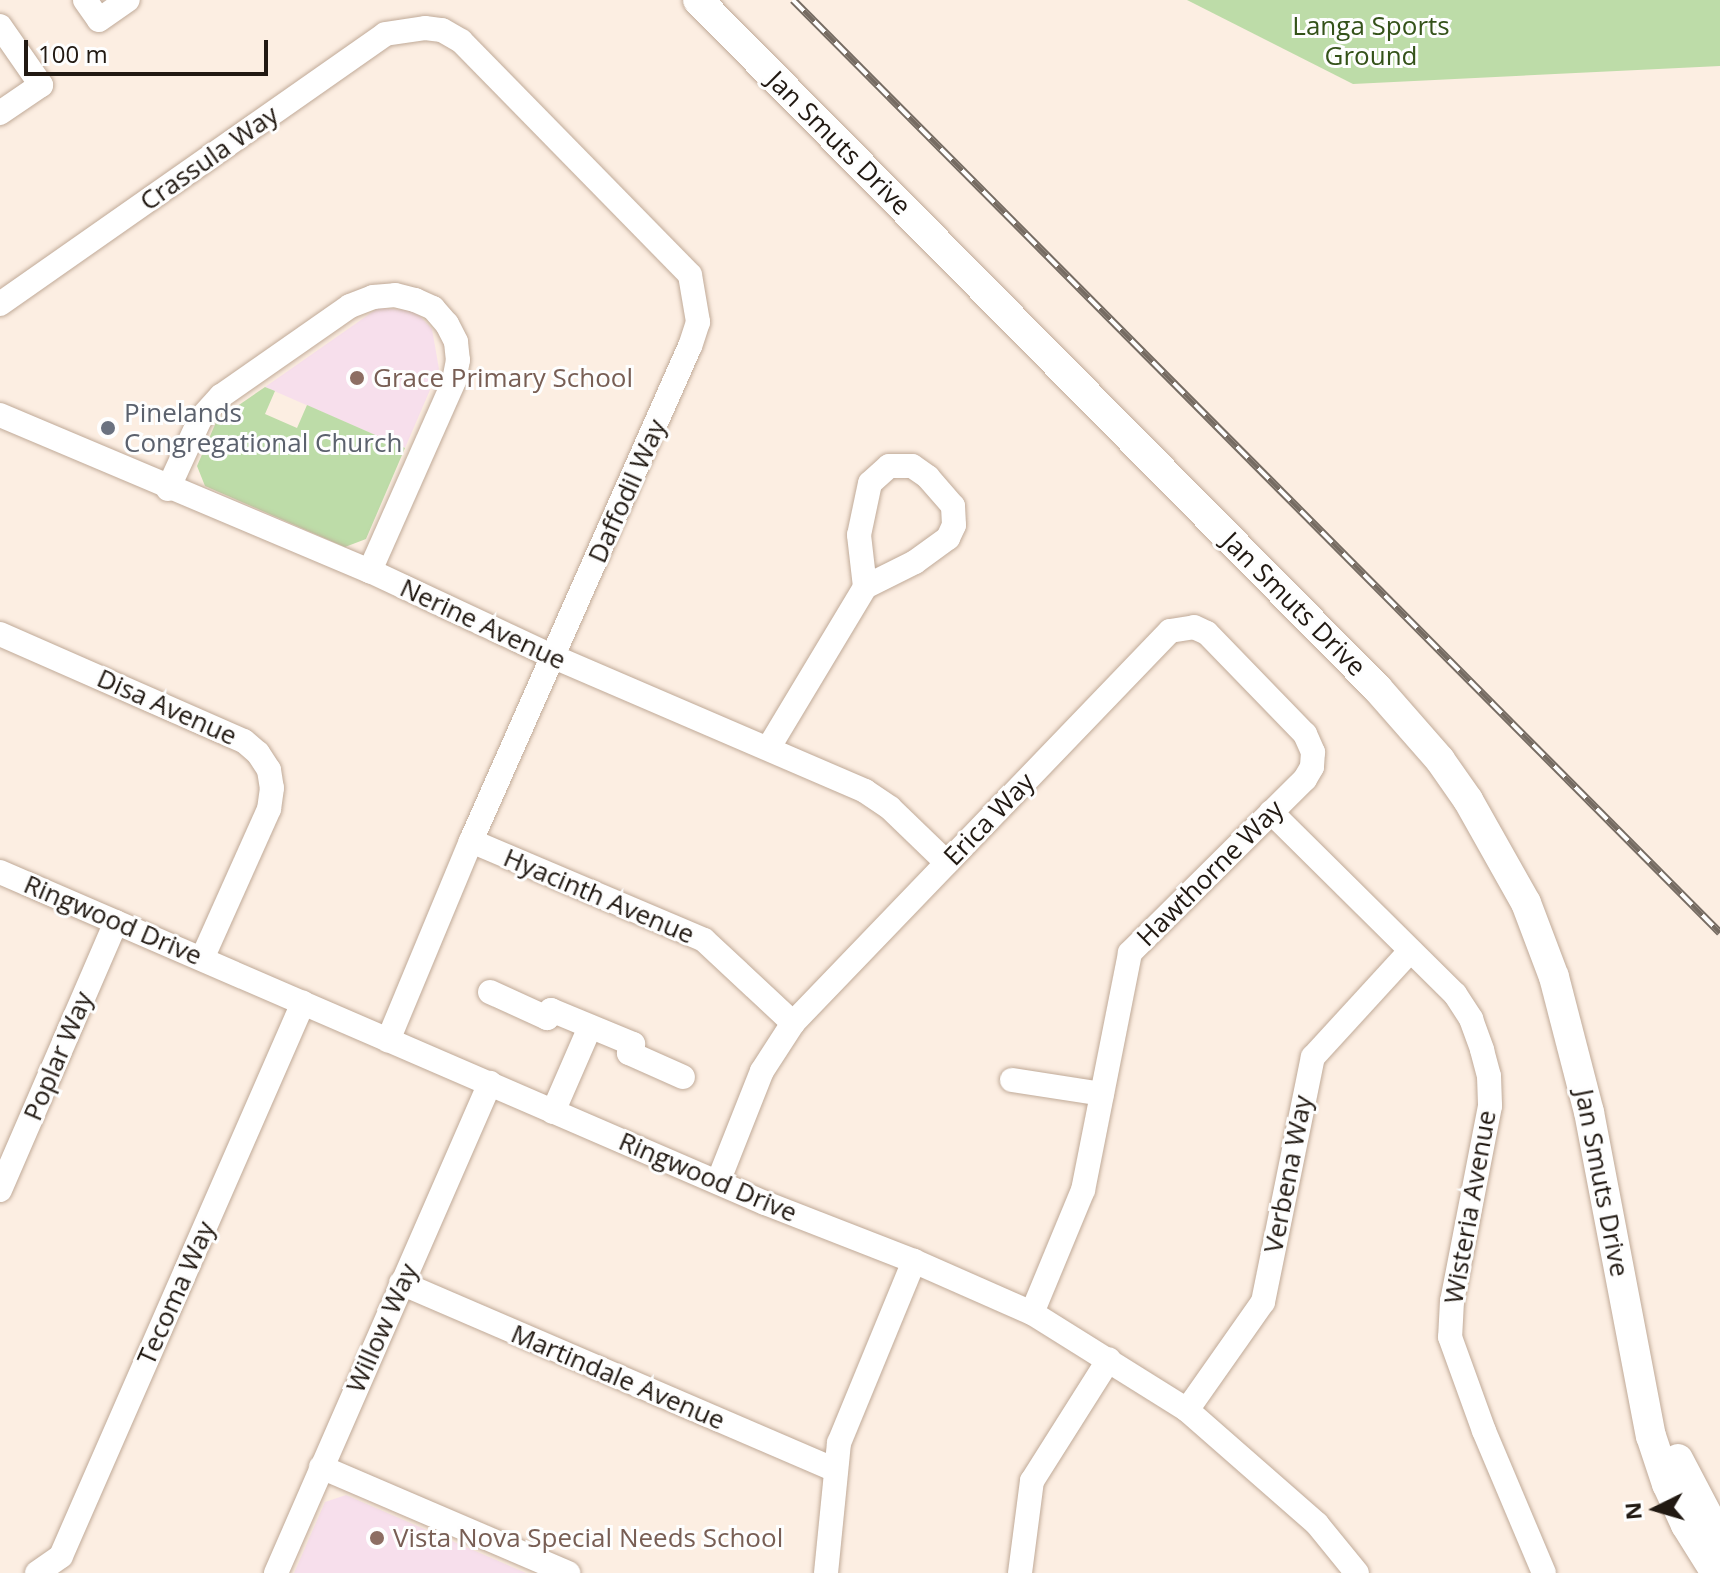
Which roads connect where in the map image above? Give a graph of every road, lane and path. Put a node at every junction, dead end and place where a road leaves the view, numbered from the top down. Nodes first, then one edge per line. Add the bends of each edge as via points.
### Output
1 (128, 0) edge
2 (698, 0) edge
3 (92, 10) edge
4 (0, 26) edge
5 (425, 28) joint
6 (0, 113) edge
7 (0, 304) edge
8 (0, 415) edge
9 (168, 489) junction
10 (370, 571) junction
11 (865, 587) junction
12 (0, 634) edge
13 (554, 657) junction
14 (769, 747) junction
15 (1313, 752) joint
16 (1271, 812) junction
17 (471, 841) junction
18 (947, 863) junction
19 (0, 872) edge
20 (116, 922) junction
21 (1410, 951) junction
22 (202, 959) junction
23 (490, 992) dead end
24 (303, 1003) junction
25 (793, 1023) junction
26 (590, 1027) junction
27 (388, 1040) junction
28 (683, 1077) dead end
29 (1012, 1080) dead end
30 (490, 1083) junction
31 (1102, 1094) junction
32 (553, 1112) junction
33 (718, 1182) junction
34 (0, 1190) edge
35 (914, 1261) junction
36 (401, 1283) junction
37 (1032, 1313) junction
38 (1637, 1357) junction
39 (1109, 1359) junction
40 (1187, 1410) junction
41 (321, 1467) junction
42 (835, 1470) junction
43 (1720, 1539) edge
44 (1027, 1572) edge
45 (37, 1573) edge
46 (276, 1573) edge
47 (568, 1573) edge
48 (826, 1573) edge
49 (1357, 1573) edge
50 (1544, 1573) edge
51 (1716, 1573) edge

1 - 3 street
2 - 38 main road, Jan Smuts Drive via 1377,688 1468,800 1526,903 1554,977 1582,1082
4 - 6 street via 41,85
5 - 7 street, Crassula Way via 385,34
5 - 13 street, Daffodil Way via 461,41 672,254 690,275 696,295 698,322 690,346
8 - 9 street, Nerine Avenue
9 - 10 street, Nerine Avenue
9 - 10 street via 200,419 221,396 350,306 373,297 415,300 433,308 447,324 458,360 454,381
10 - 13 street, Nerine Avenue
11 - 11 street via 859,535 870,483 889,466 912,466 953,506 954,525 935,550
11 - 14 street
12 - 22 street, Disa Avenue via 244,741 269,770 269,809
13 - 14 street, Nerine Avenue
13 - 17 street, Daffodil Way
14 - 18 street, Nerine Avenue via 878,798
15 - 16 street, Hawthorne Way via 1305,779
15 - 18 street, Erica Way via 1305,734 1207,633 1182,626 1170,631
16 - 21 street, Wisteria Avenue
16 - 31 street, Hawthorne Way via 1130,953
17 - 25 street, Hyacinth Avenue via 704,940
17 - 27 street, Daffodil Way
18 - 25 street, Erica Way
19 - 20 street, Ringwood Drive
20 - 22 street, Ringwood Drive
20 - 34 street, Poplar Way
21 - 40 street, Verbena Way via 1313,1057 1263,1302
21 - 50 street, Wisteria Avenue via 1455,994 1471,1019 1489,1076 1490,1106 1452,1301 1450,1337
22 - 24 street, Ringwood Drive
23 - 26 street via 547,1018 551,1010
24 - 27 street, Ringwood Drive
24 - 45 street, Tecoma Way via 61,1556
25 - 33 street, Erica Way via 762,1071
26 - 28 street via 633,1044 629,1053
26 - 32 street
27 - 30 street, Ringwood Drive
29 - 31 street
30 - 32 street, Ringwood Drive
30 - 36 street, Willow Way
31 - 37 street, Hawthorne Way via 1079,1204
32 - 33 street, Ringwood Drive
33 - 35 street, Ringwood Drive
35 - 37 street, Ringwood Drive
35 - 42 street via 846,1418
36 - 41 street, Willow Way
36 - 42 street, Martindale Avenue
37 - 39 street, Ringwood Drive
38 - 43 main road, Jan Smuts Drive via 1661,1422
38 - 51 main road, Jan Smuts Drive via 1651,1436 1667,1484
39 - 40 street, Ringwood Drive
39 - 44 street via 1032,1481
40 - 49 street, Ringwood Drive via 1288,1497
41 - 46 street, Willow Way
41 - 47 street
42 - 48 street

